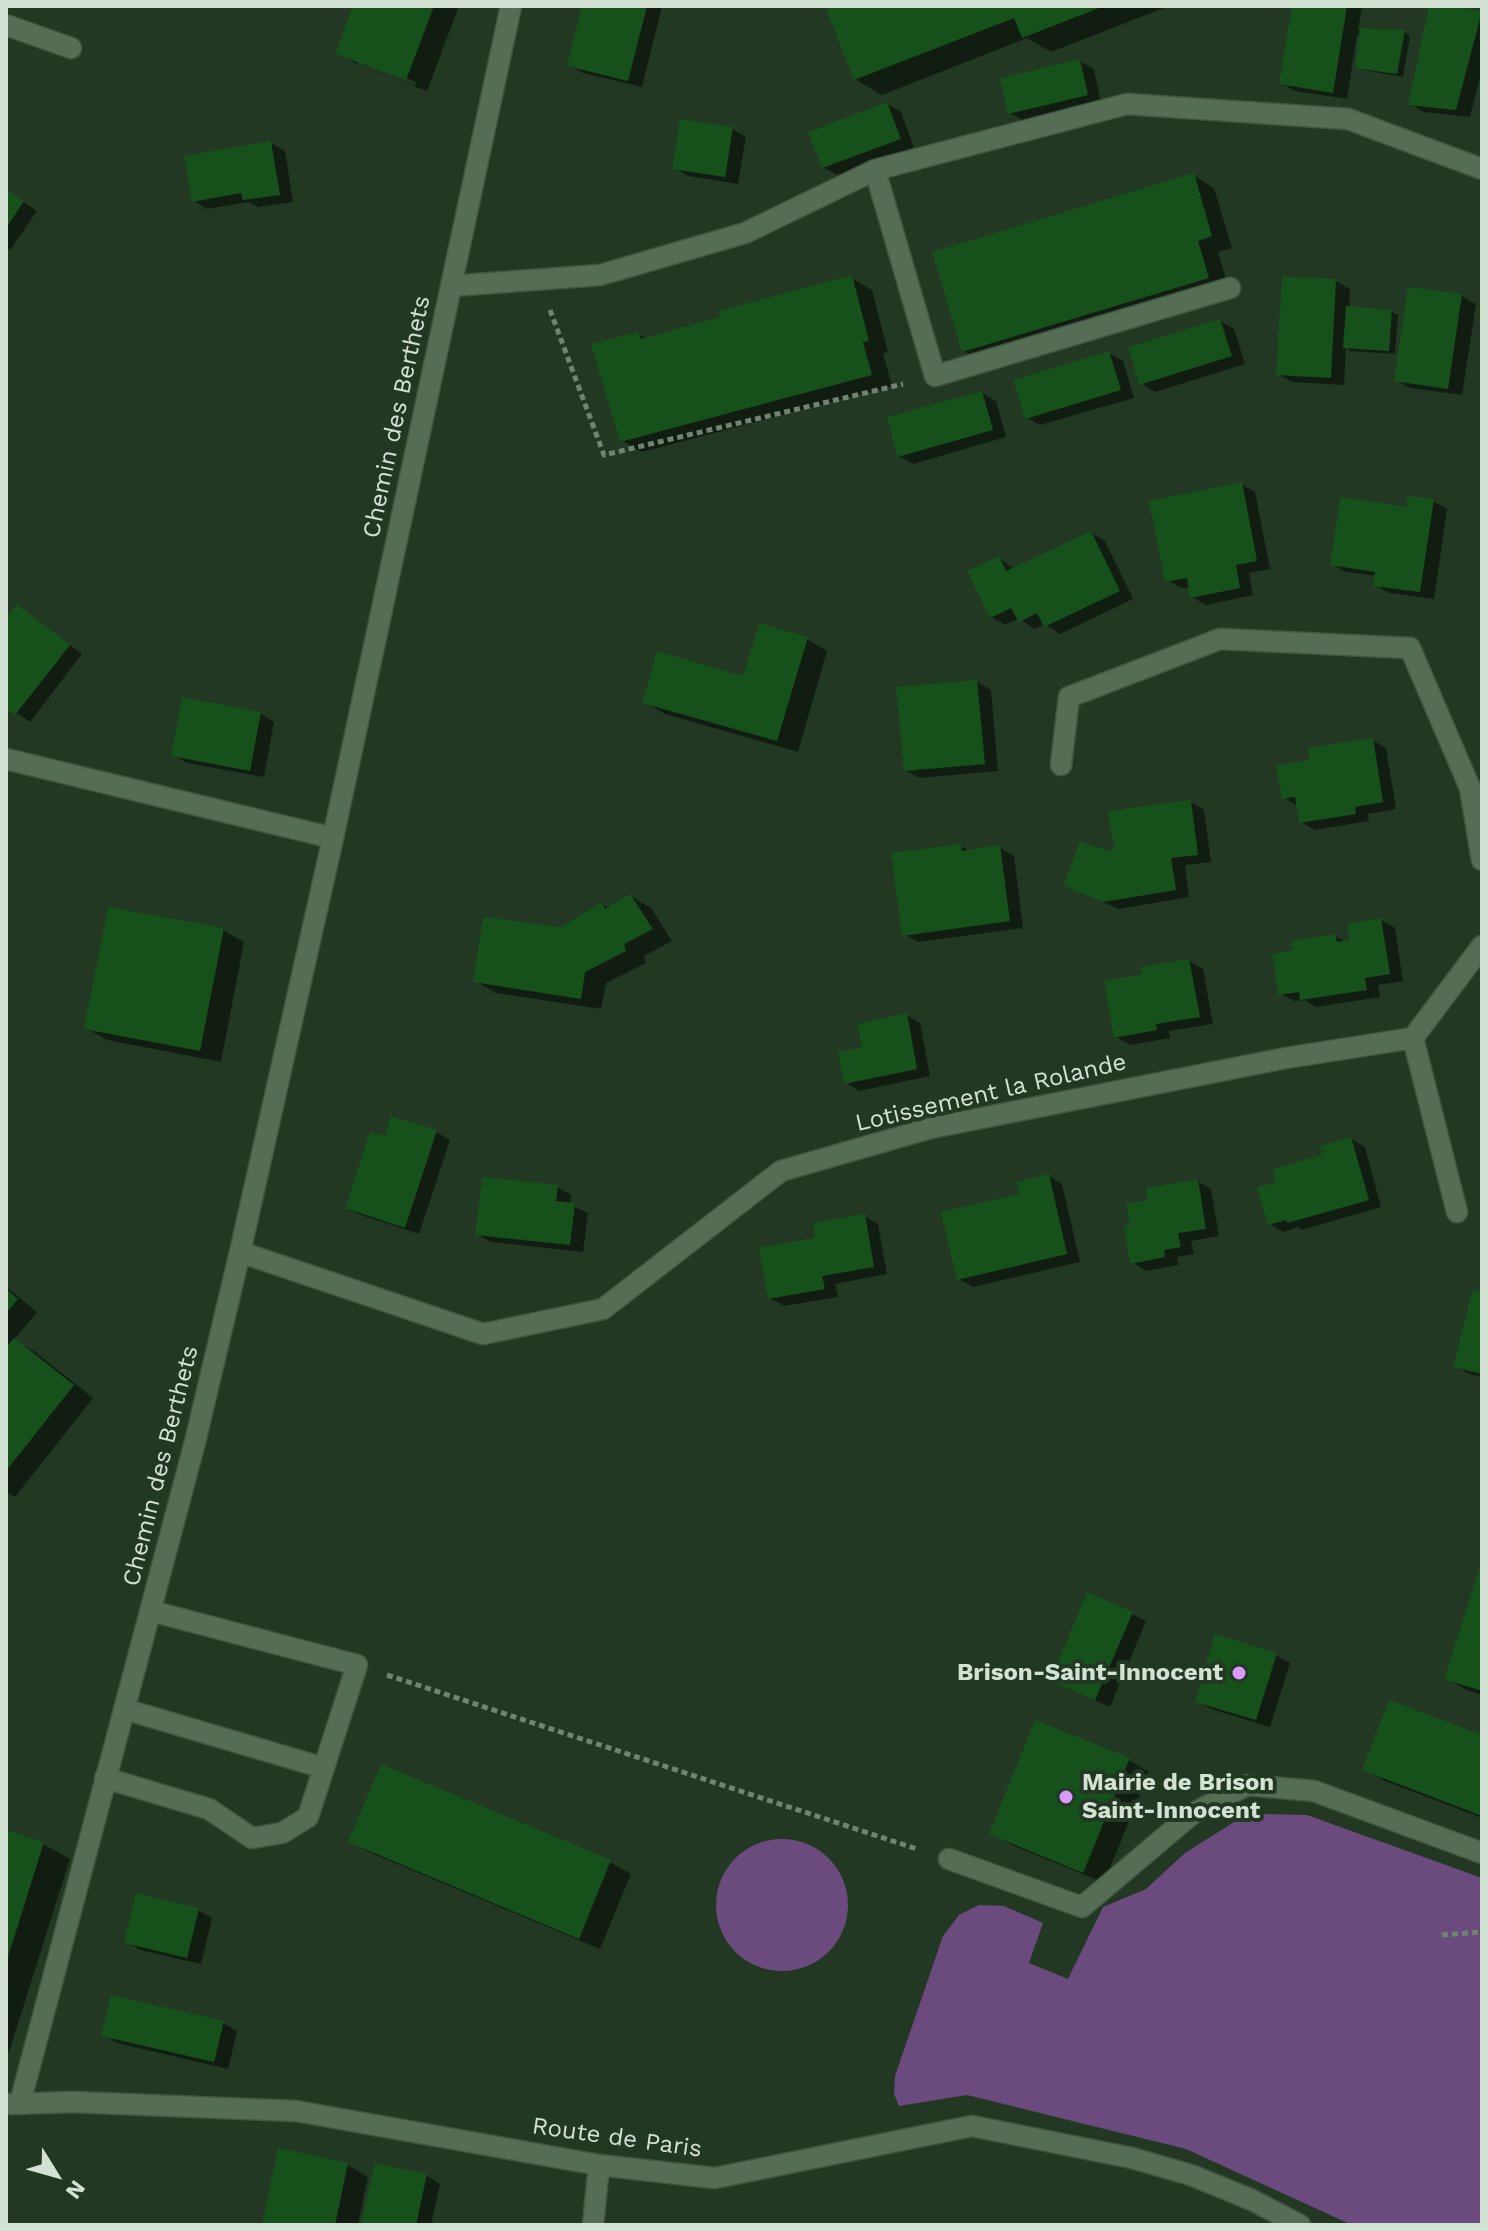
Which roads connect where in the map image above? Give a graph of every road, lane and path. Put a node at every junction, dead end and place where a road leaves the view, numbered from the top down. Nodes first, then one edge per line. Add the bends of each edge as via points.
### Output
1 (511, 6) edge
2 (6, 25) edge
3 (71, 48) dead end
4 (1482, 169) edge
5 (875, 170) junction
6 (539, 281) junction
7 (451, 286) junction
8 (1230, 288) dead end
9 (935, 376) junction
10 (6, 759) edge
11 (1061, 765) dead end
12 (333, 838) junction
13 (1482, 860) edge
14 (1482, 946) edge
15 (1413, 1038) junction
16 (1457, 1212) dead end
17 (240, 1252) junction
18 (151, 1611) junction
19 (357, 1665) junction
20 (124, 1709) junction
21 (324, 1768) junction
22 (105, 1778) junction
23 (1482, 1853) edge
24 (949, 1859) joint
25 (1482, 1932) edge
26 (1442, 1935) dead end
27 (13, 2103) edge
28 (599, 2165) junction
29 (593, 2225) edge
30 (1300, 2225) edge

1 - 7 street, Chemin des Berthets
2 - 3 street
4 - 5 street via 1348,119 1127,104
5 - 6 street via 745,233 600,275
5 - 9 street
6 - 7 street
6 - 9 path via 604,455
7 - 12 street, Chemin des Berthets
8 - 9 street
10 - 12 street
11 - 13 street via 1069,697 1220,639 1410,648 1470,788
12 - 17 street, Chemin des Berthets
14 - 15 street
15 - 16 street
15 - 17 street, Lotissement la Rolande via 931,1128 781,1171 603,1309 483,1334
17 - 18 street, Chemin des Berthets
18 - 19 street
18 - 20 street, Chemin des Berthets
19 - 21 street
19 - 24 path
20 - 21 street
20 - 22 street, Chemin des Berthets
21 - 22 street via 308,1817 282,1833 252,1838 209,1809
22 - 27 street, Chemin des Berthets
23 - 24 street via 1314,1791 1247,1785 1192,1814 1082,1907
25 - 26 path
27 - 28 street, Route de Paris via 296,2111
28 - 29 street
28 - 30 street, Route de Paris via 715,2178 972,2126 1191,2175

